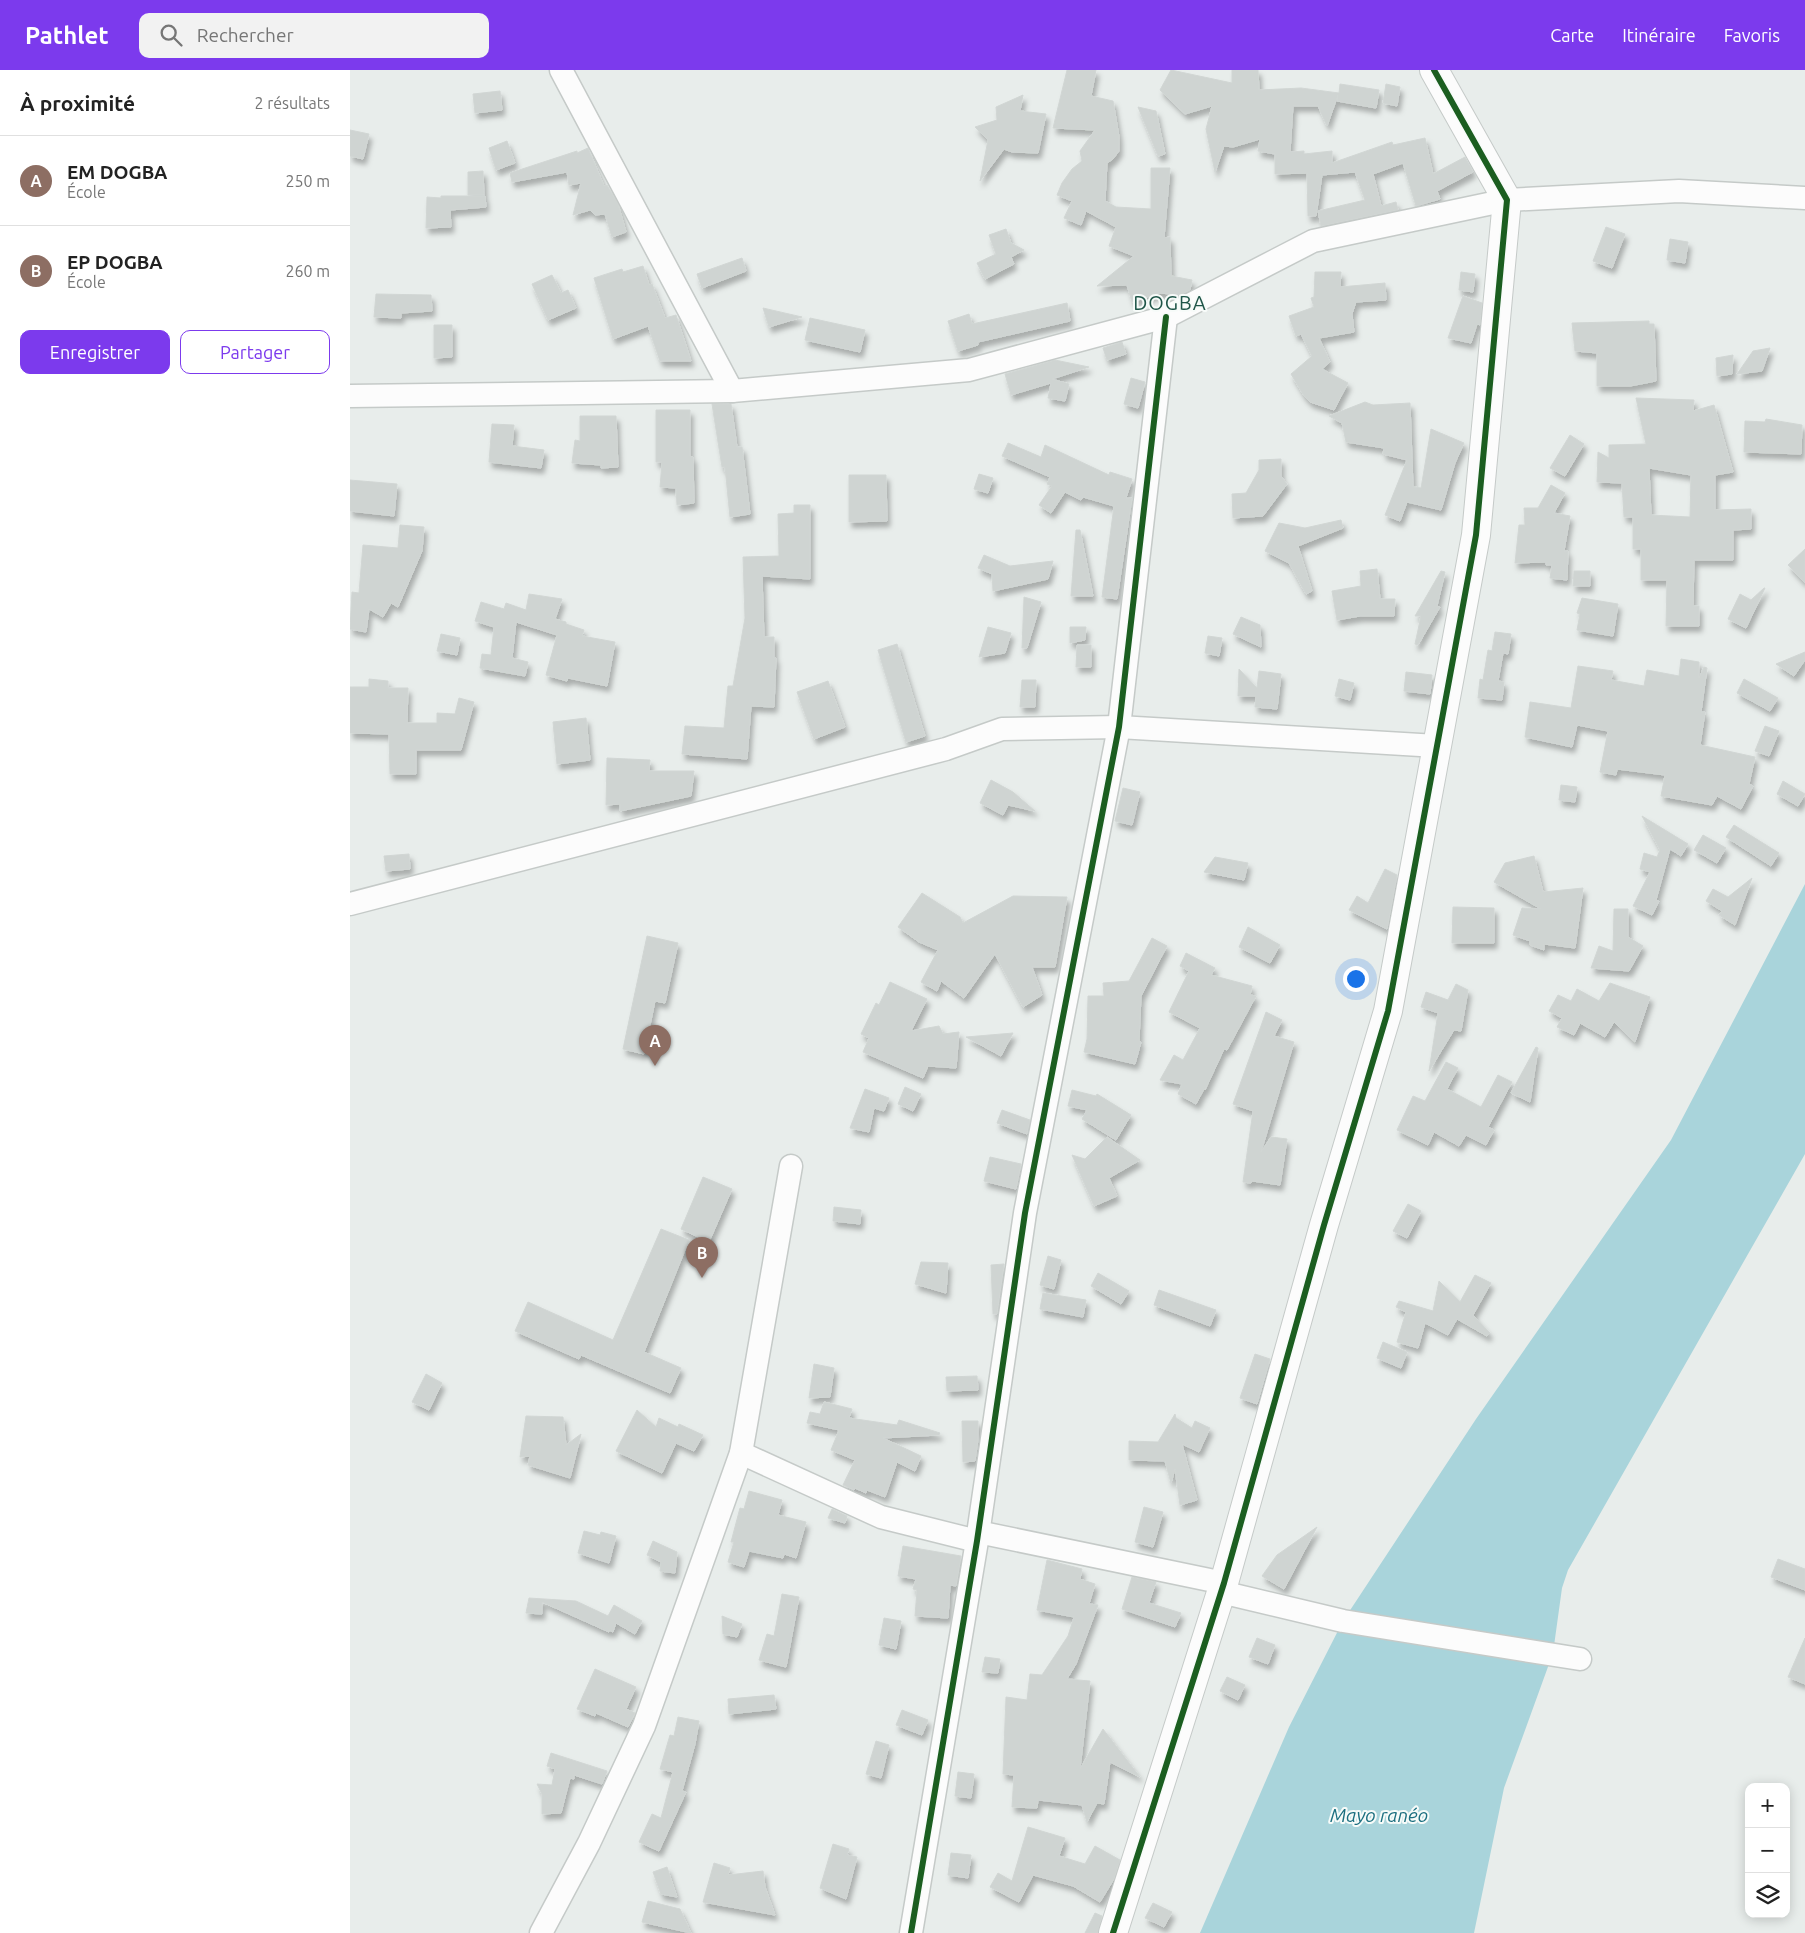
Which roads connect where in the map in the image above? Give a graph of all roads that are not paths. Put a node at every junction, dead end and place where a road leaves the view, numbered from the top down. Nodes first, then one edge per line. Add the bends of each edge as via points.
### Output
1 (561, 70) edge
2 (1434, 70) edge
3 (1805, 198) edge
4 (1506, 200) junction
5 (1166, 317) junction
6 (732, 391) junction
7 (350, 396) edge
8 (1119, 727) junction
9 (1437, 746) junction
10 (350, 904) edge
11 (790, 1166) dead end
12 (741, 1453) junction
13 (977, 1537) junction
14 (1222, 1587) junction
15 (1580, 1659) dead end
16 (541, 1933) edge
17 (911, 1933) edge
18 (1113, 1933) edge

1 - 6 street
2 - 4 street
3 - 4 street via 1679,191
4 - 5 street via 1312,241
4 - 9 street via 1476,535
5 - 6 street via 968,370
5 - 8 street
6 - 7 street
8 - 9 street
8 - 10 street via 1002,729 937,751
8 - 13 street via 1025,1213
9 - 14 street via 1388,1011
11 - 12 street
12 - 13 street via 881,1517
12 - 16 street via 644,1726 589,1843
13 - 14 street
13 - 17 street
14 - 15 street via 1343,1620
14 - 18 street

